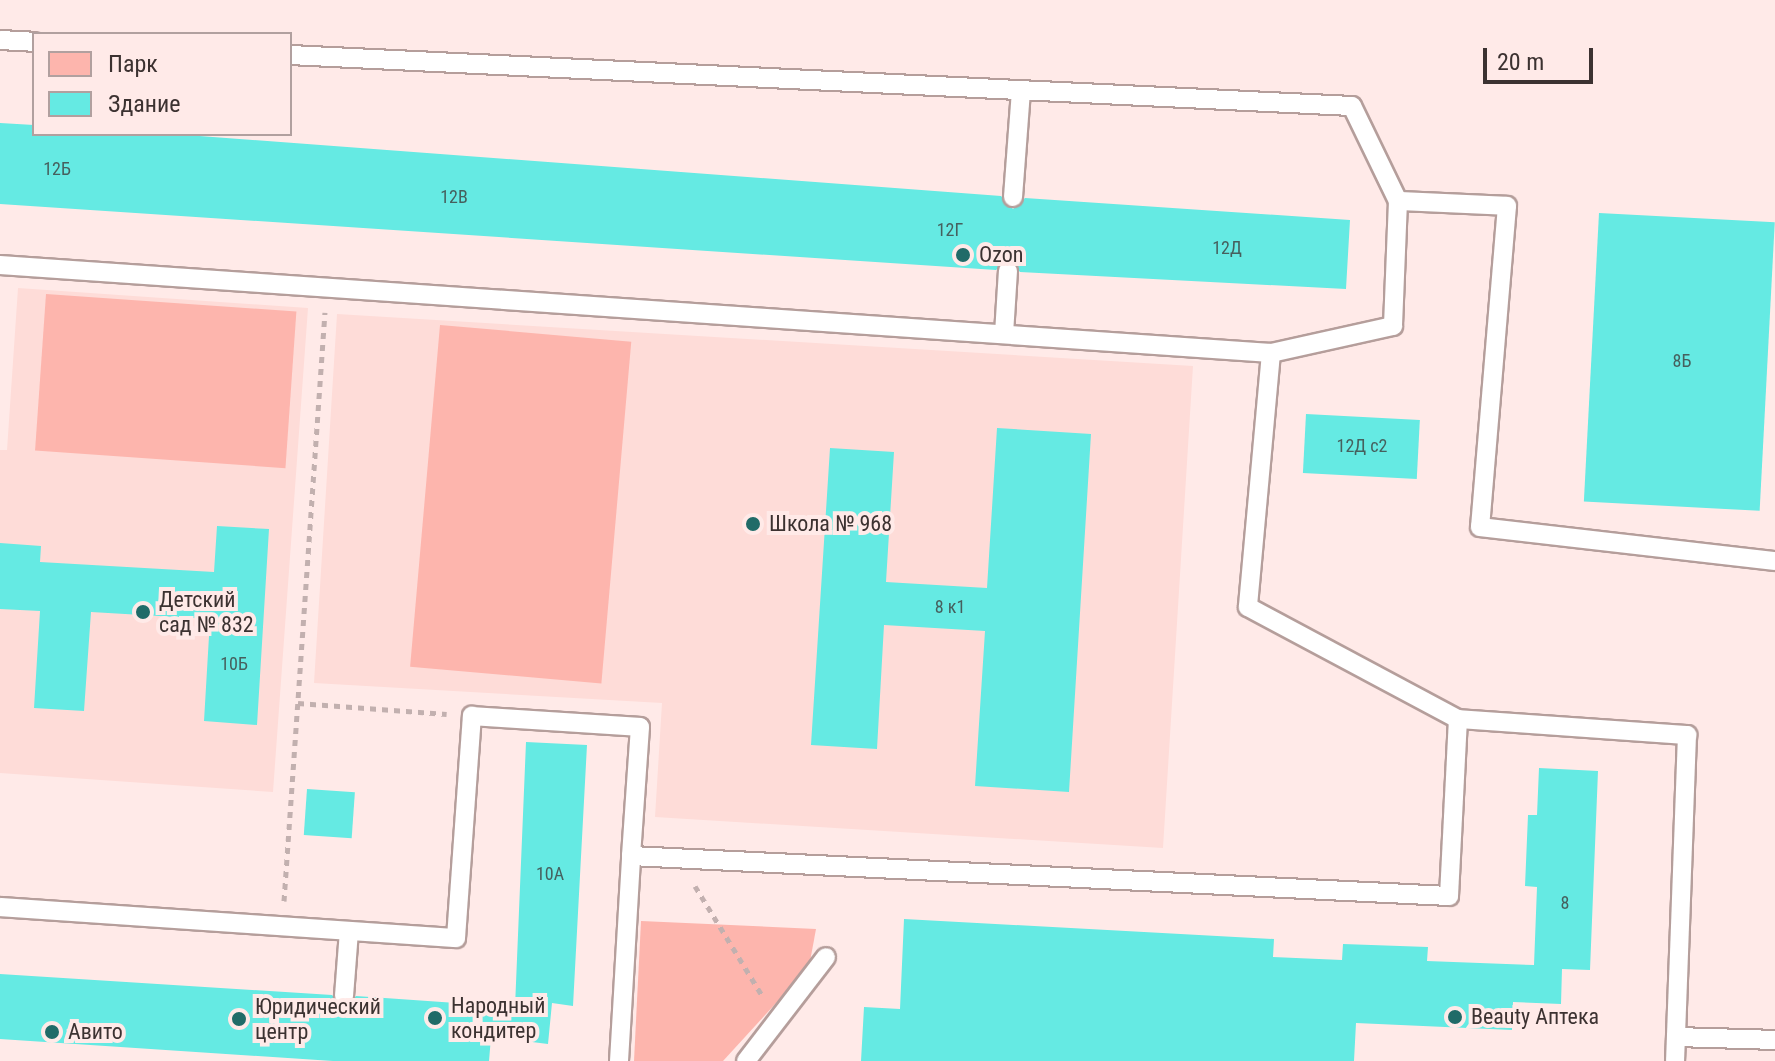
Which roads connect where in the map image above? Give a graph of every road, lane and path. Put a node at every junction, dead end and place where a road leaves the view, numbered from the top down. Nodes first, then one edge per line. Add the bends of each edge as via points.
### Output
1 (0, 40) edge
2 (32, 42) edge
3 (292, 55) edge
4 (1021, 90) junction
5 (1013, 197) dead end
6 (1398, 201) junction
7 (0, 265) edge
8 (1008, 271) dead end
9 (327, 287) junction
10 (1004, 334) junction
11 (1271, 353) junction
12 (1775, 561) edge
13 (298, 703) junction
14 (472, 716) junction
15 (1458, 719) junction
16 (631, 856) junction
17 (678, 858) junction
18 (0, 907) edge
19 (282, 926) junction
20 (349, 931) junction
21 (826, 957) dead end
22 (344, 996) dead end
23 (777, 1021) junction
24 (1676, 1037) junction
25 (1775, 1040) edge
26 (619, 1061) edge
27 (746, 1061) edge
28 (1675, 1061) edge

1 - 2 lane
3 - 4 lane
4 - 5 lane
4 - 6 lane via 1352,106
6 - 11 lane via 1393,326
6 - 12 lane via 1507,206 1480,527
7 - 9 lane
8 - 10 lane
9 - 10 lane
9 - 13 path
10 - 11 lane
11 - 15 lane via 1248,607
13 - 14 path
13 - 19 path
14 - 16 lane via 640,727
14 - 20 lane via 456,938
15 - 17 lane via 1449,896
15 - 24 lane via 1687,735
16 - 17 lane
16 - 26 lane
17 - 23 path
18 - 19 lane
19 - 20 lane
20 - 22 lane
21 - 23 lane
23 - 27 lane
24 - 25 lane
24 - 28 lane

